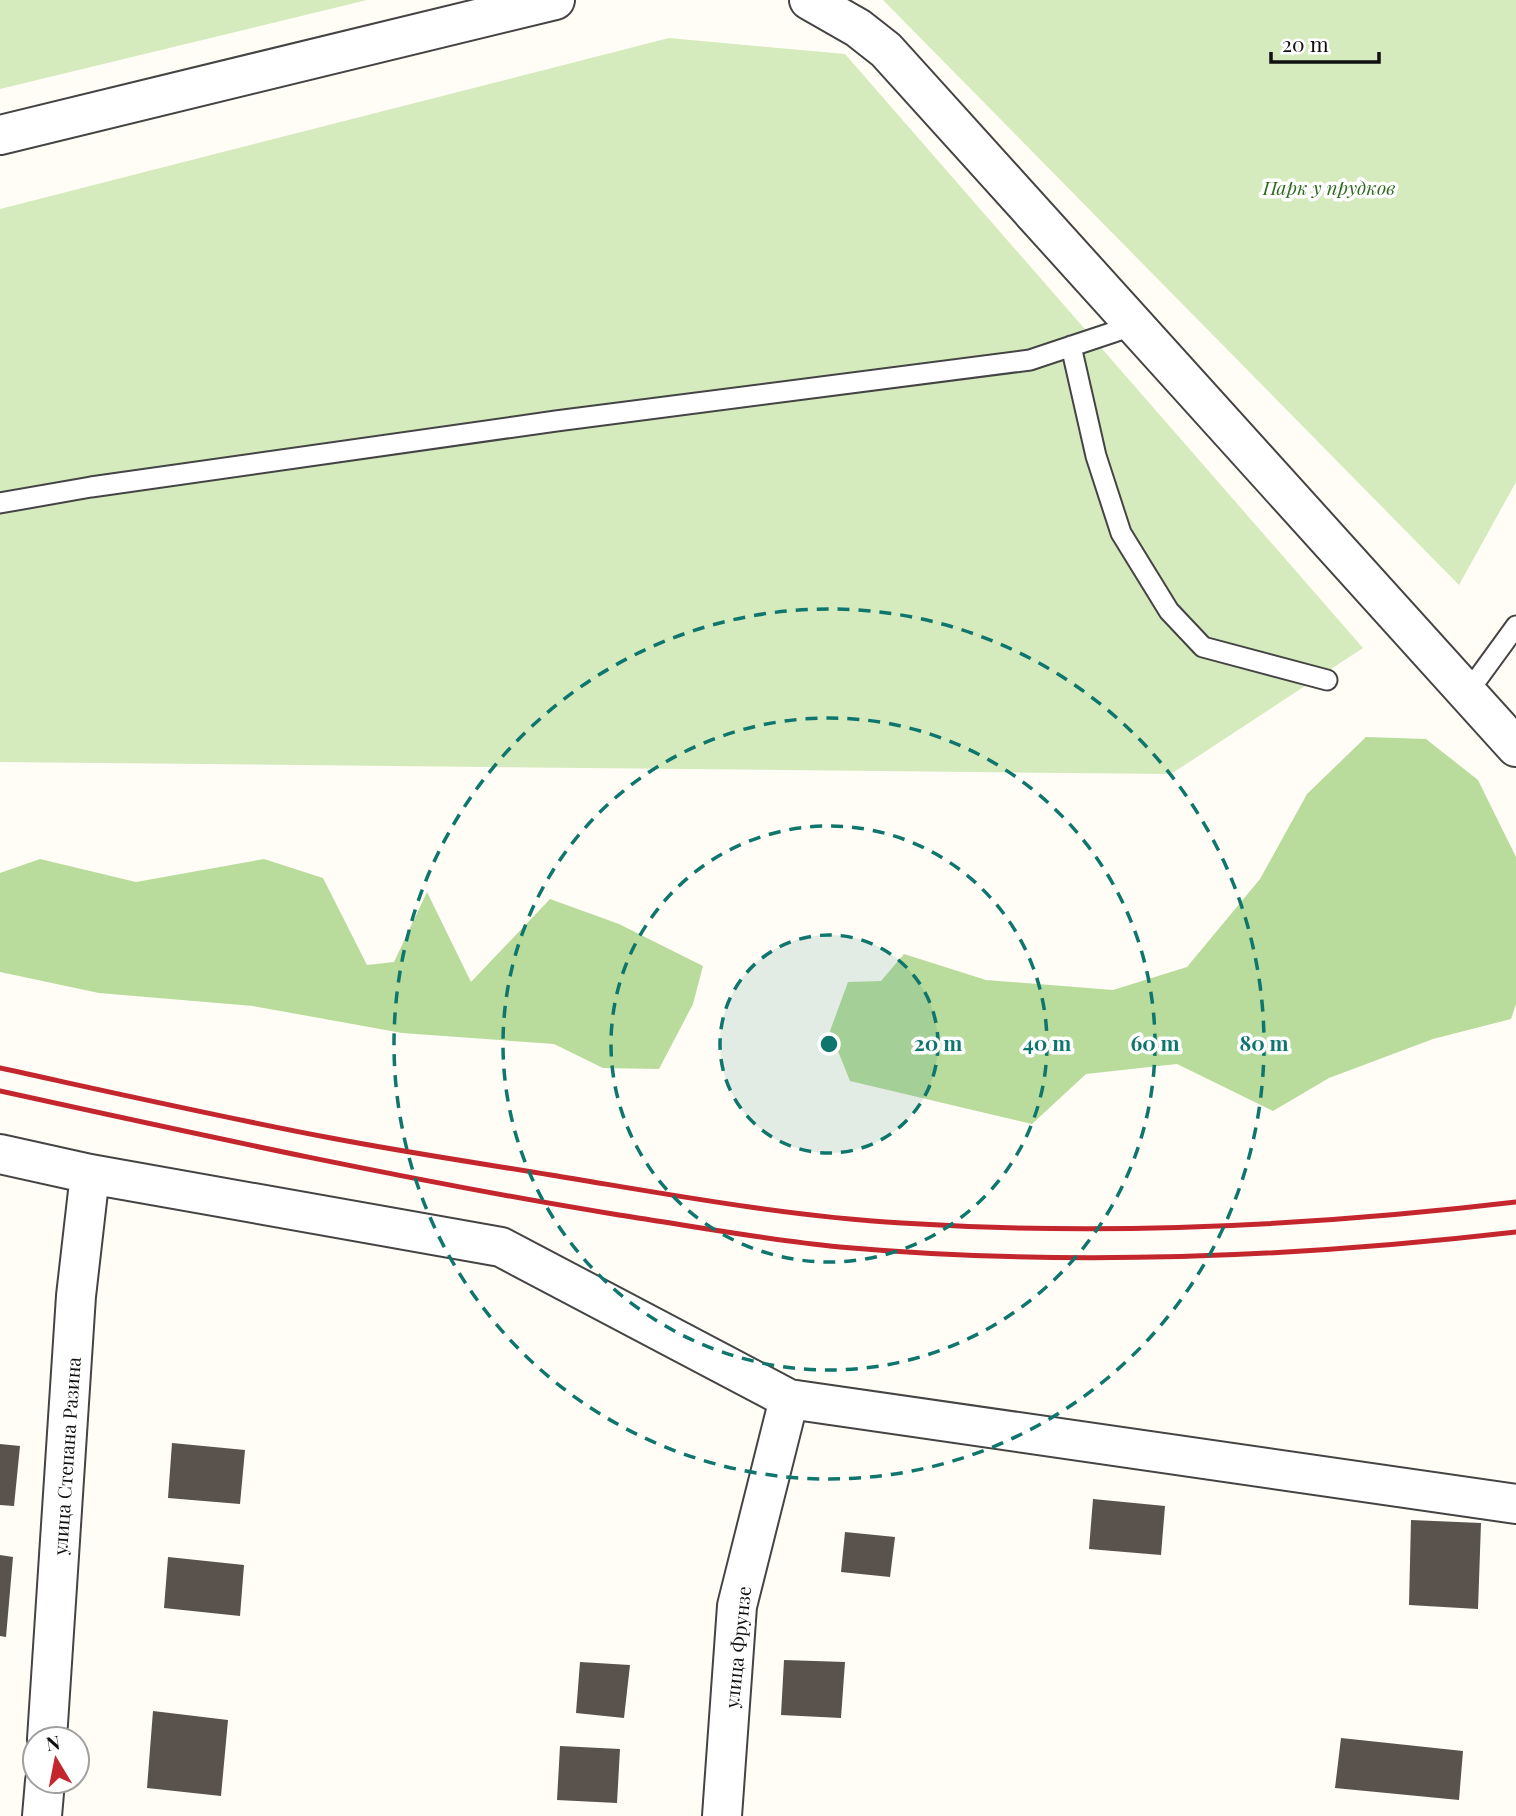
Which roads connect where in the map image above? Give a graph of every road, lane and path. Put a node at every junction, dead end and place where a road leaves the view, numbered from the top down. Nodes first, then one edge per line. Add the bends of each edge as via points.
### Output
1 (555, 0) edge
2 (809, 0) edge
3 (0, 135) edge
4 (1135, 325) junction
5 (1071, 346) junction
6 (0, 503) edge
7 (1516, 626) edge
8 (1327, 680) dead end
9 (1468, 692) junction
10 (1516, 747) edge
11 (0, 1154) edge
12 (90, 1174) junction
13 (789, 1398) junction
14 (1516, 1504) edge
15 (48, 1725) edge
16 (44, 1795) edge
17 (42, 1816) edge
18 (722, 1816) edge

1 - 3 street
2 - 4 street via 886,50
4 - 5 lane
4 - 9 street
5 - 6 lane via 1030,360 556,421
5 - 8 lane via 1096,456 1121,533 1169,611 1203,648
7 - 9 lane
9 - 10 street
11 - 12 street
12 - 13 street via 501,1247
12 - 15 street, улица Степана Разина via 75,1310
13 - 14 street
13 - 18 street, улица Фрунзе via 737,1606
16 - 17 street

